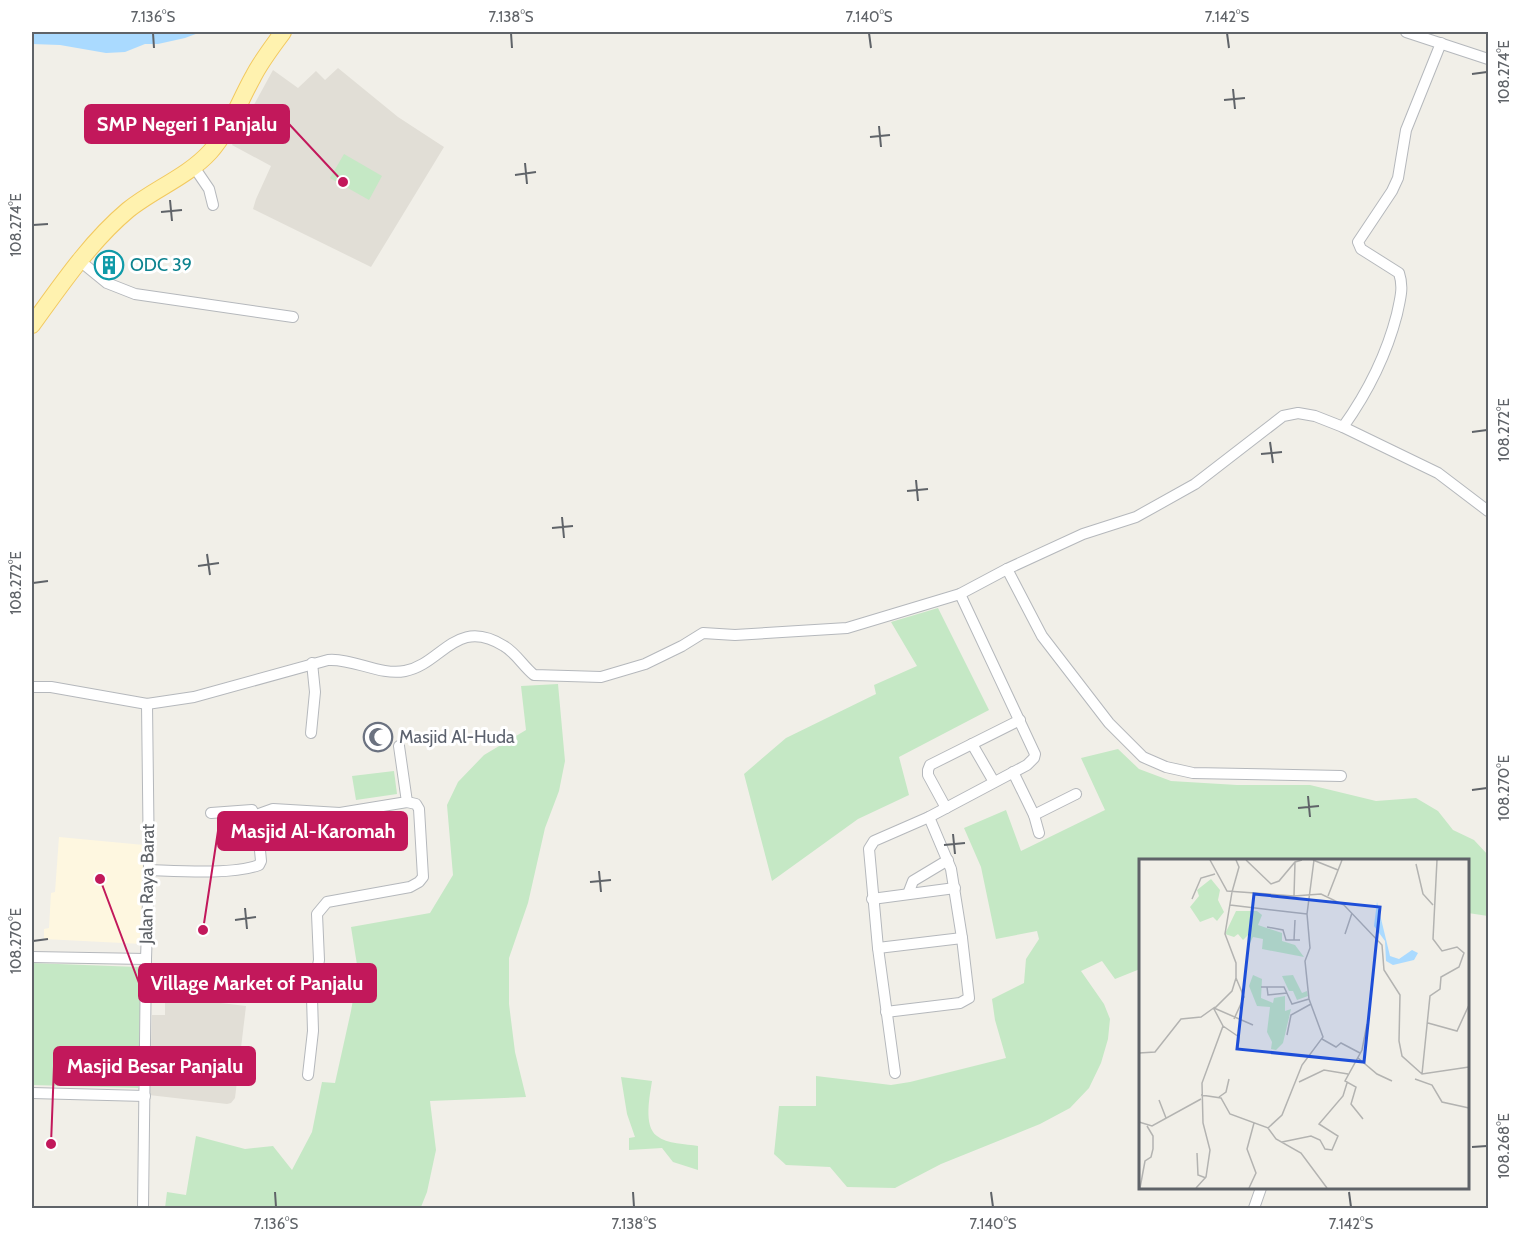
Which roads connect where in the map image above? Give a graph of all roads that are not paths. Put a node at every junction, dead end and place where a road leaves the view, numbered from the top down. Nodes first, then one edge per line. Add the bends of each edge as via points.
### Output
1 (283, 32) edge
2 (1406, 32) edge
3 (1441, 43) junction
4 (1488, 59) edge
5 (194, 167) junction
6 (213, 205) dead end
7 (80, 261) junction
8 (293, 317) dead end
9 (32, 325) edge
10 (1343, 427) junction
11 (1488, 511) edge
12 (1007, 569) junction
13 (960, 594) junction
14 (312, 663) junction
15 (32, 687) edge
16 (147, 704) junction
17 (1020, 720) junction
18 (311, 733) dead end
19 (972, 744) junction
20 (399, 746) dead end
21 (1013, 772) junction
22 (1341, 776) dead end
23 (994, 782) junction
24 (1076, 794) dead end
25 (407, 802) junction
26 (946, 808) junction
27 (211, 813) dead end
28 (1034, 815) junction
29 (929, 818) junction
30 (257, 819) junction
31 (1039, 833) dead end
32 (948, 860) junction
33 (149, 870) junction
34 (955, 888) junction
35 (908, 894) junction
36 (872, 899) junction
37 (962, 938) junction
38 (878, 948) junction
39 (32, 957) edge
40 (146, 959) junction
41 (886, 1012) junction
42 (895, 1072) dead end
43 (308, 1075) dead end
44 (32, 1093) edge
45 (145, 1096) junction
46 (1261, 1189) edge
47 (143, 1209) edge
48 (1254, 1209) edge

1 - 5 main road via 254,74 220,139
2 - 3 street
3 - 4 street
3 - 10 street via 1406,130 1398,178 1358,242 1361,249 1399,273 1403,288 1390,341 1378,370
5 - 6 street via 209,189
5 - 7 main road via 129,209
7 - 8 street via 107,283 135,294
7 - 9 main road
10 - 11 street via 1437,474
10 - 12 street via 1315,416 1283,416 1195,484 1136,517 1083,534
12 - 13 street
12 - 22 street via 1042,636 1109,723 1143,757 1193,773
13 - 14 street via 847,628 735,635 703,633 645,664 602,677 534,675 503,645 479,638 454,641 404,672 335,659
13 - 17 street
14 - 16 street via 194,697
14 - 18 street via 315,692
15 - 16 street
16 - 33 street, Jalan Raya Barat
17 - 19 street
17 - 21 street via 1035,754 1031,762
19 - 23 street
19 - 26 street via 930,765 928,775
20 - 25 street
21 - 23 street
21 - 28 street
23 - 26 street
24 - 28 street
25 - 30 street via 340,813 273,808
25 - 43 street via 419,809 423,877 410,887 327,902 318,914 319,960 312,997 314,1031
26 - 29 street
27 - 30 street via 251,809
28 - 31 street
29 - 32 street
29 - 36 street via 871,844
30 - 33 street via 261,861 255,866 188,872
32 - 34 street
32 - 35 street via 913,881
33 - 40 street, Jalan Raya Barat
34 - 35 street
34 - 37 street
35 - 36 street
36 - 38 street
37 - 38 street
37 - 41 street via 969,994 966,1000
38 - 41 street
39 - 40 street
40 - 45 street, Jalan Raya Barat
41 - 42 street
44 - 45 street
45 - 47 street, Jalan Raya Barat
46 - 48 street

